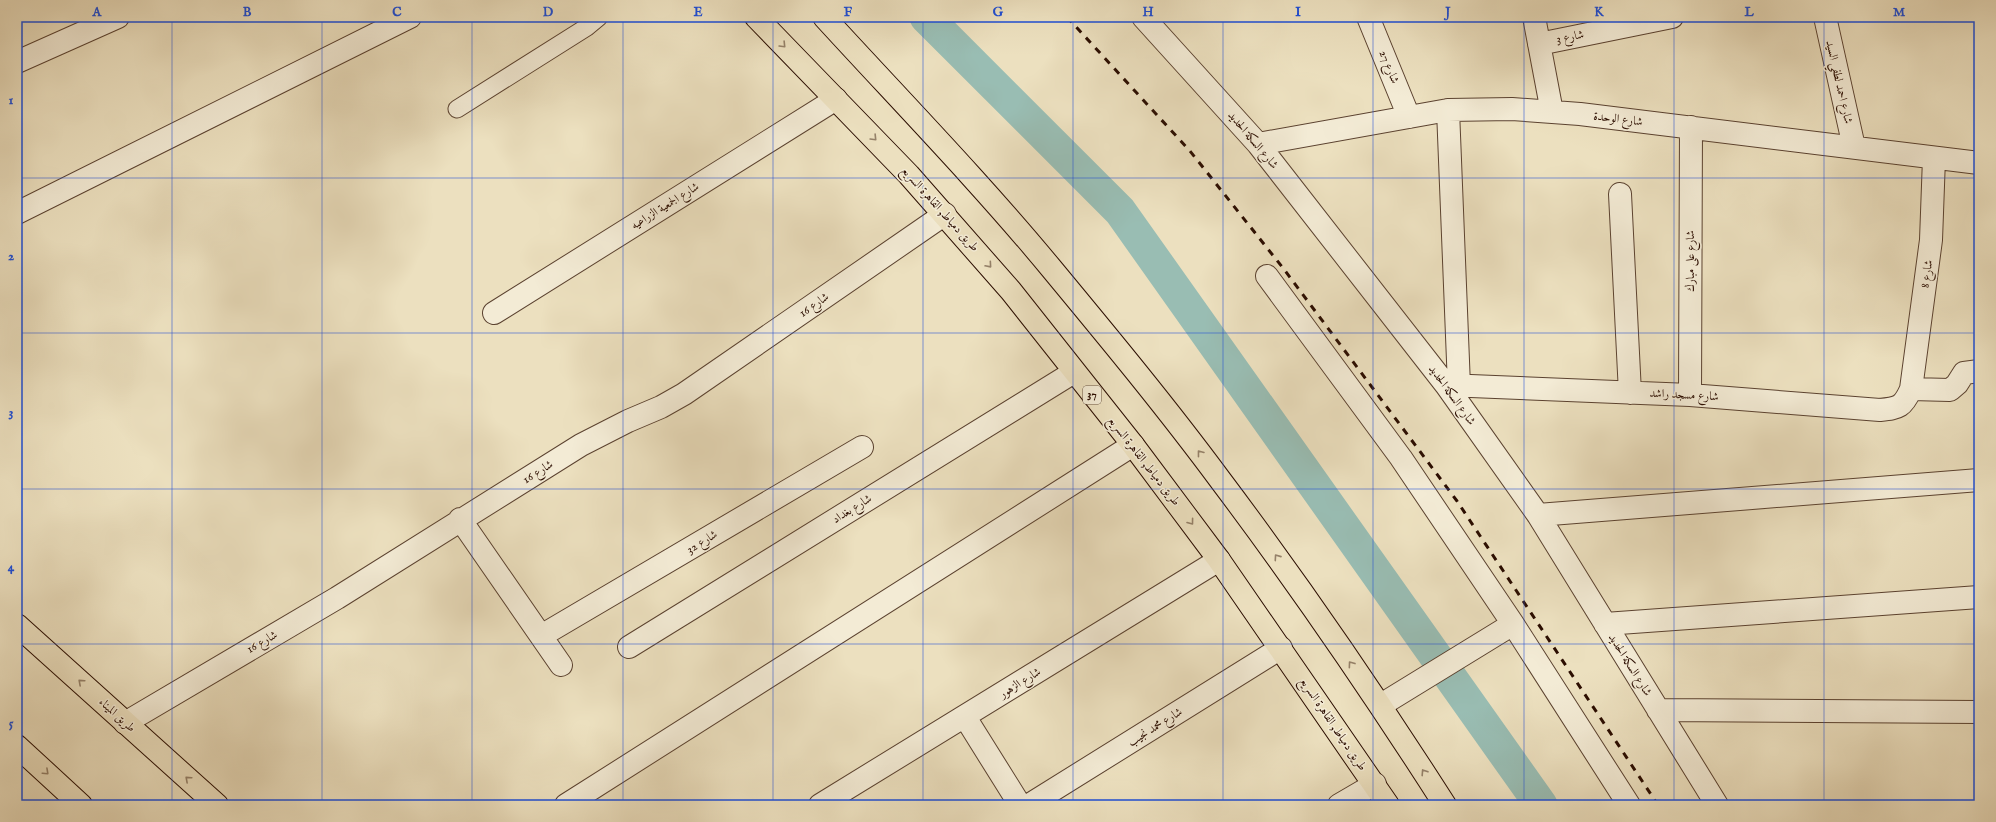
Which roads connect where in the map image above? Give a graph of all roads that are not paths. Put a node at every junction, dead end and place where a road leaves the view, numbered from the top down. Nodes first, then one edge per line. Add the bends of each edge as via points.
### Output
1 (118, 17) edge
2 (410, 17) edge
3 (599, 17) edge
4 (756, 17) edge
5 (824, 17) edge
6 (1143, 17) edge
7 (1368, 17) edge
8 (1534, 17) edge
9 (1672, 17) edge
10 (1824, 17) edge
11 (1539, 44) junction
12 (17, 62) edge
13 (836, 99) junction
14 (457, 109) dead end
15 (1448, 110) junction
16 (1552, 112) junction
17 (1409, 117) junction
18 (1691, 127) junction
19 (1258, 144) junction
20 (1854, 147) junction
21 (1934, 158) junction
22 (1979, 163) edge
23 (1620, 194) dead end
24 (17, 213) edge
25 (945, 214) junction
26 (1267, 276) dead end
27 (494, 313) dead end
28 (1979, 371) edge
29 (1074, 372) junction
30 (1452, 385) junction
31 (1911, 390) junction
32 (1630, 393) junction
33 (1690, 395) junction
34 (1133, 445) junction
35 (862, 447) dead end
36 (1979, 480) edge
37 (1538, 515) junction
38 (460, 519) junction
39 (1219, 560) junction
40 (1979, 596) edge
41 (1513, 624) junction
42 (1605, 624) junction
43 (17, 625) edge
44 (541, 636) junction
45 (629, 647) dead end
46 (1281, 648) junction
47 (561, 665) dead end
48 (1381, 705) junction
49 (1658, 710) junction
50 (1979, 712) edge
51 (965, 717) junction
52 (125, 722) junction
53 (17, 746) edge
54 (1375, 784) junction
55 (81, 805) edge
56 (217, 805) edge
57 (566, 805) edge
58 (820, 805) edge
59 (1020, 805) edge
60 (1029, 805) edge
61 (1339, 805) edge
62 (1388, 805) edge
63 (1445, 805) edge
64 (1629, 805) edge
65 (1717, 805) edge

1 - 12 street
2 - 24 street
3 - 14 lane
4 -> 13 highway, طريق دمياط, القاهرة السريع / 37
48 -> 5 highway via 1275,554 1165,408 991,199
6 - 19 street, شارع السكة الحديد
7 - 17 street, شارع 27
8 - 11 street
9 - 11 street, شارع 3
10 - 20 street, شارع احمد لطفي السيد
11 - 16 street
13 -> 25 highway, طريق دمياط, القاهرة السريع / 37
13 - 27 street, شارع الجمعية الزراعيه
15 - 16 street, شارع الوحدة via 1480,108
15 - 17 street, شارع الوحدة
15 - 30 street
16 - 18 street, شارع الوحدة
17 - 19 street, شارع الوحدة
18 - 20 street, شارع الوحدة
18 - 33 street, شارع على مبارك
19 - 30 street, شارع السكة الحديد
20 - 21 street, شارع الوحدة
21 - 22 street, شارع الوحدة
21 - 31 street, شارع 8 via 1931,240
23 - 32 street
25 -> 29 highway, طريق دمياط, القاهرة السريع / 37 via 1011,291
25 - 38 street, شارع 16 via 684,394 580,445
26 - 41 street via 1401,458
28 - 31 street via 1964,373 1950,390
29 - 34 highway, طريق دمياط, القاهرة السريع / 37
29 - 45 street, شارع بغداد
30 - 32 street, شارع مسجد راشد
30 - 37 street, شارع السكة الحديد
31 - 33 street, شارع مسجد راشد via 1905,403 1894,409 1880,410
32 - 33 street, شارع مسجد راشد
34 -> 39 highway, طريق دمياط, القاهرة السريع / 37
34 - 57 street
35 - 44 street, شارع 32
36 - 37 street
37 - 42 street, شارع السكة الحديد
38 - 44 street
38 - 52 street, شارع 16 via 337,598
39 - 46 highway, طريق دمياط, القاهرة السريع / 37
39 - 51 street, شارع الزهور
40 - 42 street
41 - 48 street
41 - 64 street
42 - 49 street, شارع السكة الحديد
52 -> 43 highway, طريق الميناء
44 - 47 street
46 - 54 highway, طريق دمياط, القاهرة السريع / 37
46 - 60 street, شارع محمد نجيب
63 -> 48 highway
49 - 50 street
49 - 65 street, شارع السكة الحديد
51 - 58 street, شارع الزهور
51 - 59 street
56 -> 52 highway, طريق الميناء
53 -> 55 highway
54 - 61 street
54 - 62 highway, طريق دمياط, القاهرة السريع / 37

